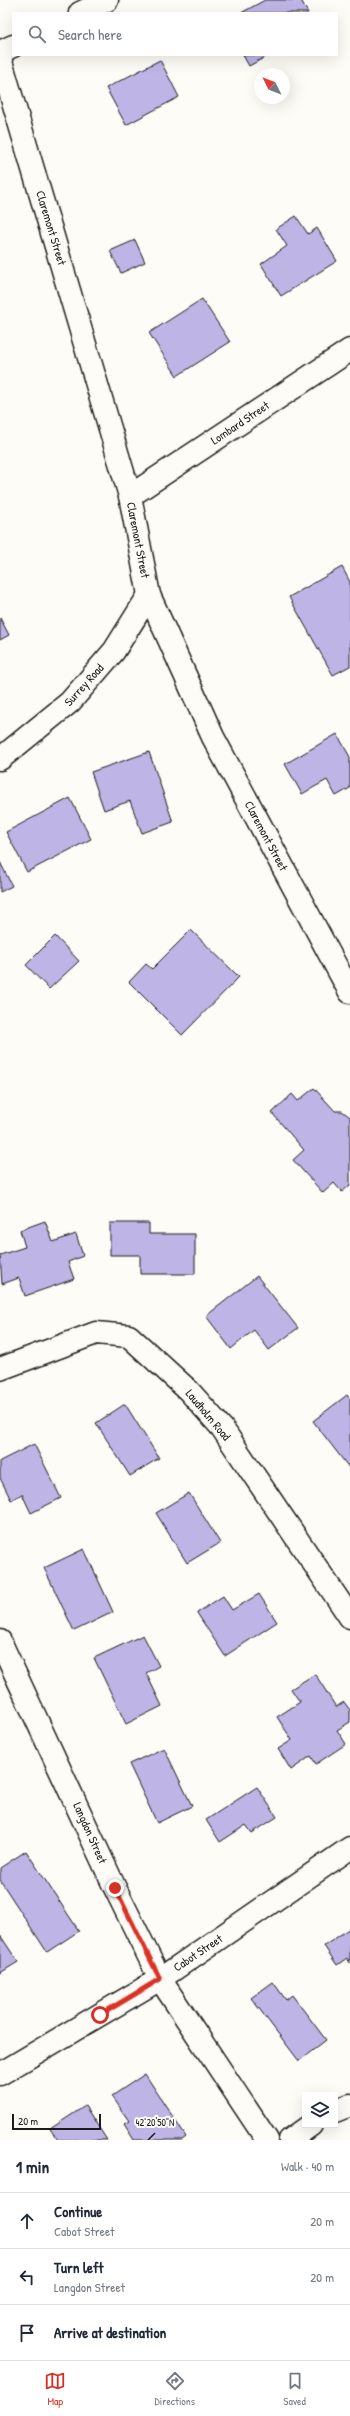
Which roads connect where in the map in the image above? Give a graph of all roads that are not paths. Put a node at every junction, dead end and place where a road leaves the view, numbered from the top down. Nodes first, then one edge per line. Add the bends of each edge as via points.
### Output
1 (107, 0) edge
2 (82, 12) edge
3 (12, 46) edge
4 (0, 52) edge
5 (0, 58) edge
6 (350, 350) edge
7 (130, 496) junction
8 (149, 595) junction
9 (0, 759) edge
10 (350, 992) edge
11 (0, 1369) edge
12 (350, 1617) edge
13 (0, 1641) edge
14 (350, 1848) edge
15 (160, 1979) junction
16 (0, 2074) edge
17 (350, 2105) edge
18 (338, 2110) edge
19 (307, 2128) edge
20 (267, 2140) edge
21 (290, 2140) edge

1 - 2 street
3 - 4 street
5 - 7 street, Claremont Street
6 - 7 street, Lombard Street
7 - 8 street, Claremont Street
8 - 9 street, Surrey Road via 114,651 70,702
8 - 10 street, Claremont Street via 213,737
11 - 12 street, Laudholm Road via 96,1333 128,1336 189,1391 222,1428
13 - 15 street, Langdon Street
14 - 15 street, Cabot Street
15 - 16 street, Cabot Street
15 - 20 street, Langdon Street
17 - 18 street
19 - 21 street

